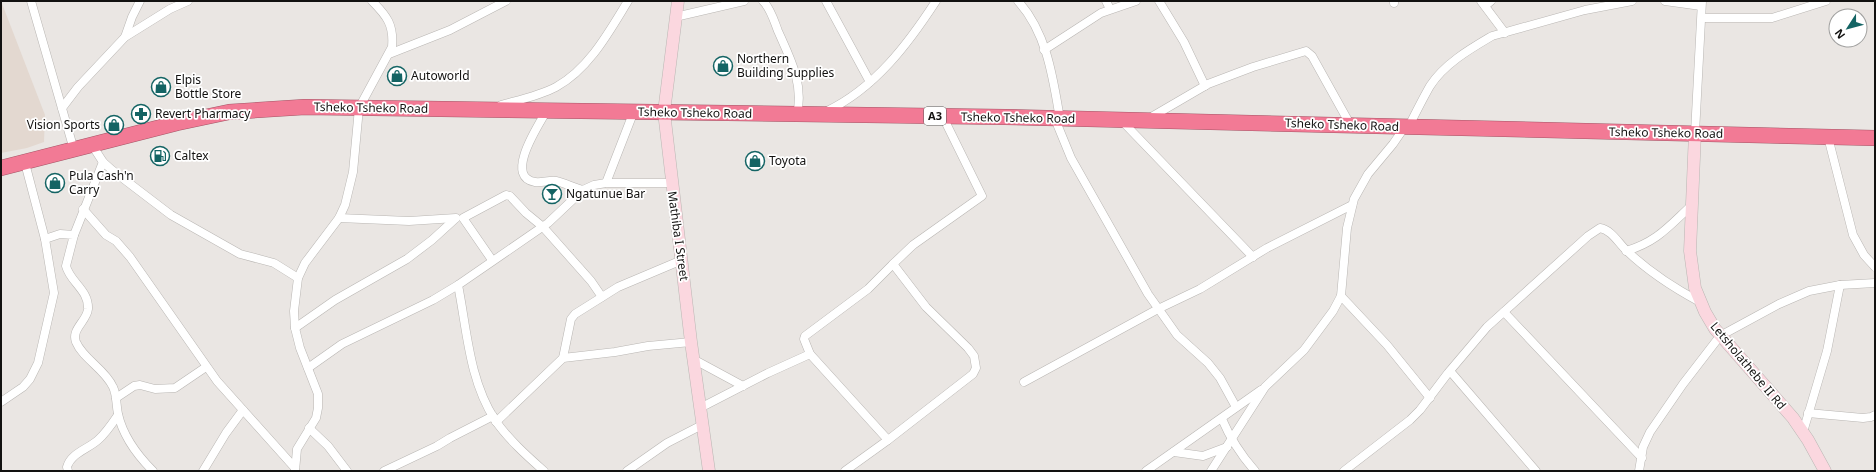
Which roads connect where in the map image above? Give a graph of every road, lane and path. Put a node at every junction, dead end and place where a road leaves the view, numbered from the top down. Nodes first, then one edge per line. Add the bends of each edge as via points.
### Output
1 (31, 1) edge
2 (140, 1) edge
3 (188, 1) edge
4 (372, 1) edge
5 (506, 1) edge
6 (628, 1) edge
7 (678, 1) edge
8 (744, 1) edge
9 (763, 1) edge
10 (826, 1) edge
11 (936, 1) edge
12 (1018, 1) edge
13 (1106, 1) edge
14 (1136, 1) edge
15 (1159, 1) edge
16 (1632, 1) edge
17 (1665, 1) edge
18 (1826, 1) edge
19 (1486, 3) edge
20 (1702, 4) edge
21 (1110, 9) junction
22 (675, 17) junction
23 (1702, 18) junction
24 (1505, 33) junction
25 (125, 37) junction
26 (1044, 50) junction
27 (389, 54) junction
28 (870, 82) junction
29 (1205, 86) junction
30 (62, 108) junction
31 (359, 108) junction
32 (486, 109) junction
33 (547, 110) junction
34 (634, 112) junction
35 (664, 112) junction
36 (797, 114) junction
37 (819, 115) junction
38 (943, 117) junction
39 (1058, 119) junction
40 (1122, 121) junction
41 (1143, 121) junction
42 (1351, 126) junction
43 (1406, 128) junction
44 (1694, 133) junction
45 (1828, 137) junction
46 (1875, 138) edge
47 (92, 144) junction
48 (74, 150) junction
49 (103, 162) junction
50 (25, 163) junction
51 (1, 168) edge
52 (606, 183) junction
53 (671, 183) junction
54 (583, 190) junction
55 (1352, 205) junction
56 (1692, 205) junction
57 (83, 208) junction
58 (338, 218) junction
59 (459, 218) junction
60 (543, 227) junction
61 (74, 235) junction
62 (46, 239) junction
63 (1626, 251) junction
64 (1253, 257) junction
65 (492, 260) junction
66 (682, 260) junction
67 (893, 264) junction
68 (1875, 267) edge
69 (298, 278) junction
70 (1875, 283) edge
71 (458, 285) junction
72 (1840, 285) junction
73 (1341, 296) junction
74 (602, 297) junction
75 (1700, 302) junction
76 (1158, 309) junction
77 (1504, 312) junction
78 (295, 328) junction
79 (1720, 336) junction
80 (691, 342) junction
81 (810, 354) junction
82 (563, 358) junction
83 (693, 359) junction
84 (206, 367) junction
85 (308, 368) junction
86 (1450, 371) junction
87 (1024, 382) dead end
88 (743, 386) junction
89 (1265, 387) junction
90 (116, 398) junction
91 (1430, 398) junction
92 (1, 402) edge
93 (1236, 407) junction
94 (700, 408) junction
95 (243, 410) junction
96 (1808, 413) junction
97 (118, 415) junction
98 (1875, 415) edge
99 (1222, 418) junction
100 (495, 419) junction
101 (702, 425) junction
102 (310, 428) junction
103 (1803, 432) junction
104 (888, 440) junction
105 (1230, 443) junction
106 (1174, 452) junction
107 (1642, 458) junction
108 (295, 469) edge
109 (388, 470) edge
110 (68, 471) edge
111 (153, 471) edge
112 (203, 471) edge
113 (347, 471) edge
114 (544, 471) edge
115 (627, 471) edge
116 (708, 471) edge
117 (846, 471) edge
118 (1146, 471) edge
119 (1211, 471) edge
120 (1255, 471) edge
121 (1344, 471) edge
122 (1536, 471) edge
123 (1638, 471) edge
124 (1825, 471) edge

1 - 30 street
2 - 25 street
3 - 25 street
4 - 27 street via 389,21 393,38
5 - 27 street via 450,30
6 - 32 street via 600,45 569,77 540,94
7 - 22 street, Mathiba I Street
8 - 22 street
9 - 36 street via 771,13 794,66 798,84
10 - 28 street
11 - 28 street via 906,45
12 - 26 street via 1034,23
13 - 21 street
14 - 21 street
15 - 29 street via 1184,42
16 - 24 street via 1609,4
17 - 20 street
18 - 23 street via 1772,18
19 - 24 street
20 - 23 street
21 - 26 street via 1093,17
22 - 35 street, Mathiba I Street
23 - 44 street
24 - 43 street via 1492,36 1448,66 1430,86
25 - 30 street
26 - 39 street via 1052,76
27 - 31 street
28 - 37 street via 845,103
29 - 41 street
29 - 42 street via 1253,67 1308,51
30 - 48 street
31 - 32 highway, Tsheko Tsheko Road / A3
31 - 47 highway, Tsheko Tsheko Road / A3 via 305,107 230,112
31 - 58 street via 353,172 345,205
32 - 33 highway, Tsheko Tsheko Road / A3
33 - 34 highway, Tsheko Tsheko Road / A3
33 - 54 street via 526,146 522,172 535,182 559,182
34 - 35 highway, Tsheko Tsheko Road / A3
34 - 52 street
35 - 36 highway, Tsheko Tsheko Road / A3
35 - 53 street, Mathiba I Street
36 - 37 highway, Tsheko Tsheko Road / A3
37 - 38 highway, Tsheko Tsheko Road / A3
38 - 39 highway, Tsheko Tsheko Road / A3
38 - 67 street via 982,196 914,245
39 - 40 highway, Tsheko Tsheko Road / A3
39 - 76 street via 1071,158
40 - 41 highway, Tsheko Tsheko Road / A3
40 - 64 street
41 - 42 highway, Tsheko Tsheko Road / A3
42 - 43 highway, Tsheko Tsheko Road / A3
43 - 44 highway, Tsheko Tsheko Road / A3
43 - 55 street via 1368,174
44 - 45 highway, Tsheko Tsheko Road / A3
44 - 56 street, Letsholathebe II Rd
45 - 46 highway, Tsheko Tsheko Road / A3
45 - 68 street via 1853,235 1864,255
47 - 48 highway, Tsheko Tsheko Road / A3
47 - 49 street
48 - 50 highway, Tsheko Tsheko Road / A3
49 - 57 street
49 - 69 street via 171,216 240,254 274,263
50 - 51 highway, Tsheko Tsheko Road / A3
50 - 62 street
52 - 53 street
52 - 54 street
53 - 66 street, Mathiba I Street
54 - 60 street
55 - 64 street
55 - 73 street via 1347,228
56 - 63 street via 1659,236
56 - 75 street, Letsholathebe II Rd via 1690,251 1695,288
57 - 61 street
57 - 84 street via 106,235 116,241 130,257
58 - 59 street via 409,221
58 - 69 street via 305,263
59 - 60 street via 506,195
59 - 65 street
59 - 78 street via 407,259 335,300
60 - 65 street
60 - 74 street
61 - 62 street via 60,234
61 - 90 street via 66,266 81,287 88,309 75,337 76,343 108,379 114,388
62 - 92 street via 54,293 38,363 23,387
63 - 75 street via 1667,283
63 - 77 street via 1610,232 1600,228
64 - 76 street via 1200,289
65 - 71 street
66 - 74 street via 636,279
66 - 80 street, Mathiba I Street
67 - 81 street via 868,289 805,336 804,343
67 - 104 street via 926,307 968,348 974,356 976,368 973,374
69 - 78 street via 294,311
70 - 72 street
71 - 85 street via 433,300 349,340
71 - 100 street via 470,356 479,388
72 - 79 street via 1792,297
72 - 96 street via 1827,351
73 - 89 street via 1304,350
73 - 91 street via 1387,345
74 - 82 street via 572,316
75 - 79 street, Letsholathebe II Rd
76 - 87 street
76 - 93 street via 1177,335 1208,363 1220,378
77 - 86 street via 1487,327
77 - 107 street
78 - 85 street
79 - 103 street, Letsholathebe II Rd
79 - 107 street via 1650,432 1643,447
80 - 82 street
80 - 83 street, Mathiba I Street
81 - 88 street
81 - 104 street
82 - 100 street
83 - 88 street
83 - 94 street, Mathiba I Street
84 - 90 street via 175,388 134,386
84 - 95 street
85 - 102 street via 318,394 316,418
86 - 91 street
86 - 122 street
88 - 94 street
89 - 93 street
89 - 105 street
90 - 97 street
91 - 121 street via 1410,420
93 - 99 street
94 - 101 street, Mathiba I Street
95 - 108 street
95 - 112 street
96 - 98 street via 1863,418
96 - 103 street
97 - 110 street via 108,430 70,460
97 - 111 street via 130,442
99 - 105 street
99 - 106 street
100 - 109 street
100 - 114 street via 523,452
101 - 115 street via 667,443
101 - 116 street, Mathiba I Street
102 - 108 street via 297,449
102 - 113 street
103 - 124 street, Letsholathebe II Rd
104 - 117 street
105 - 106 street via 1203,456
105 - 119 street
105 - 120 street
106 - 118 street
107 - 123 street

